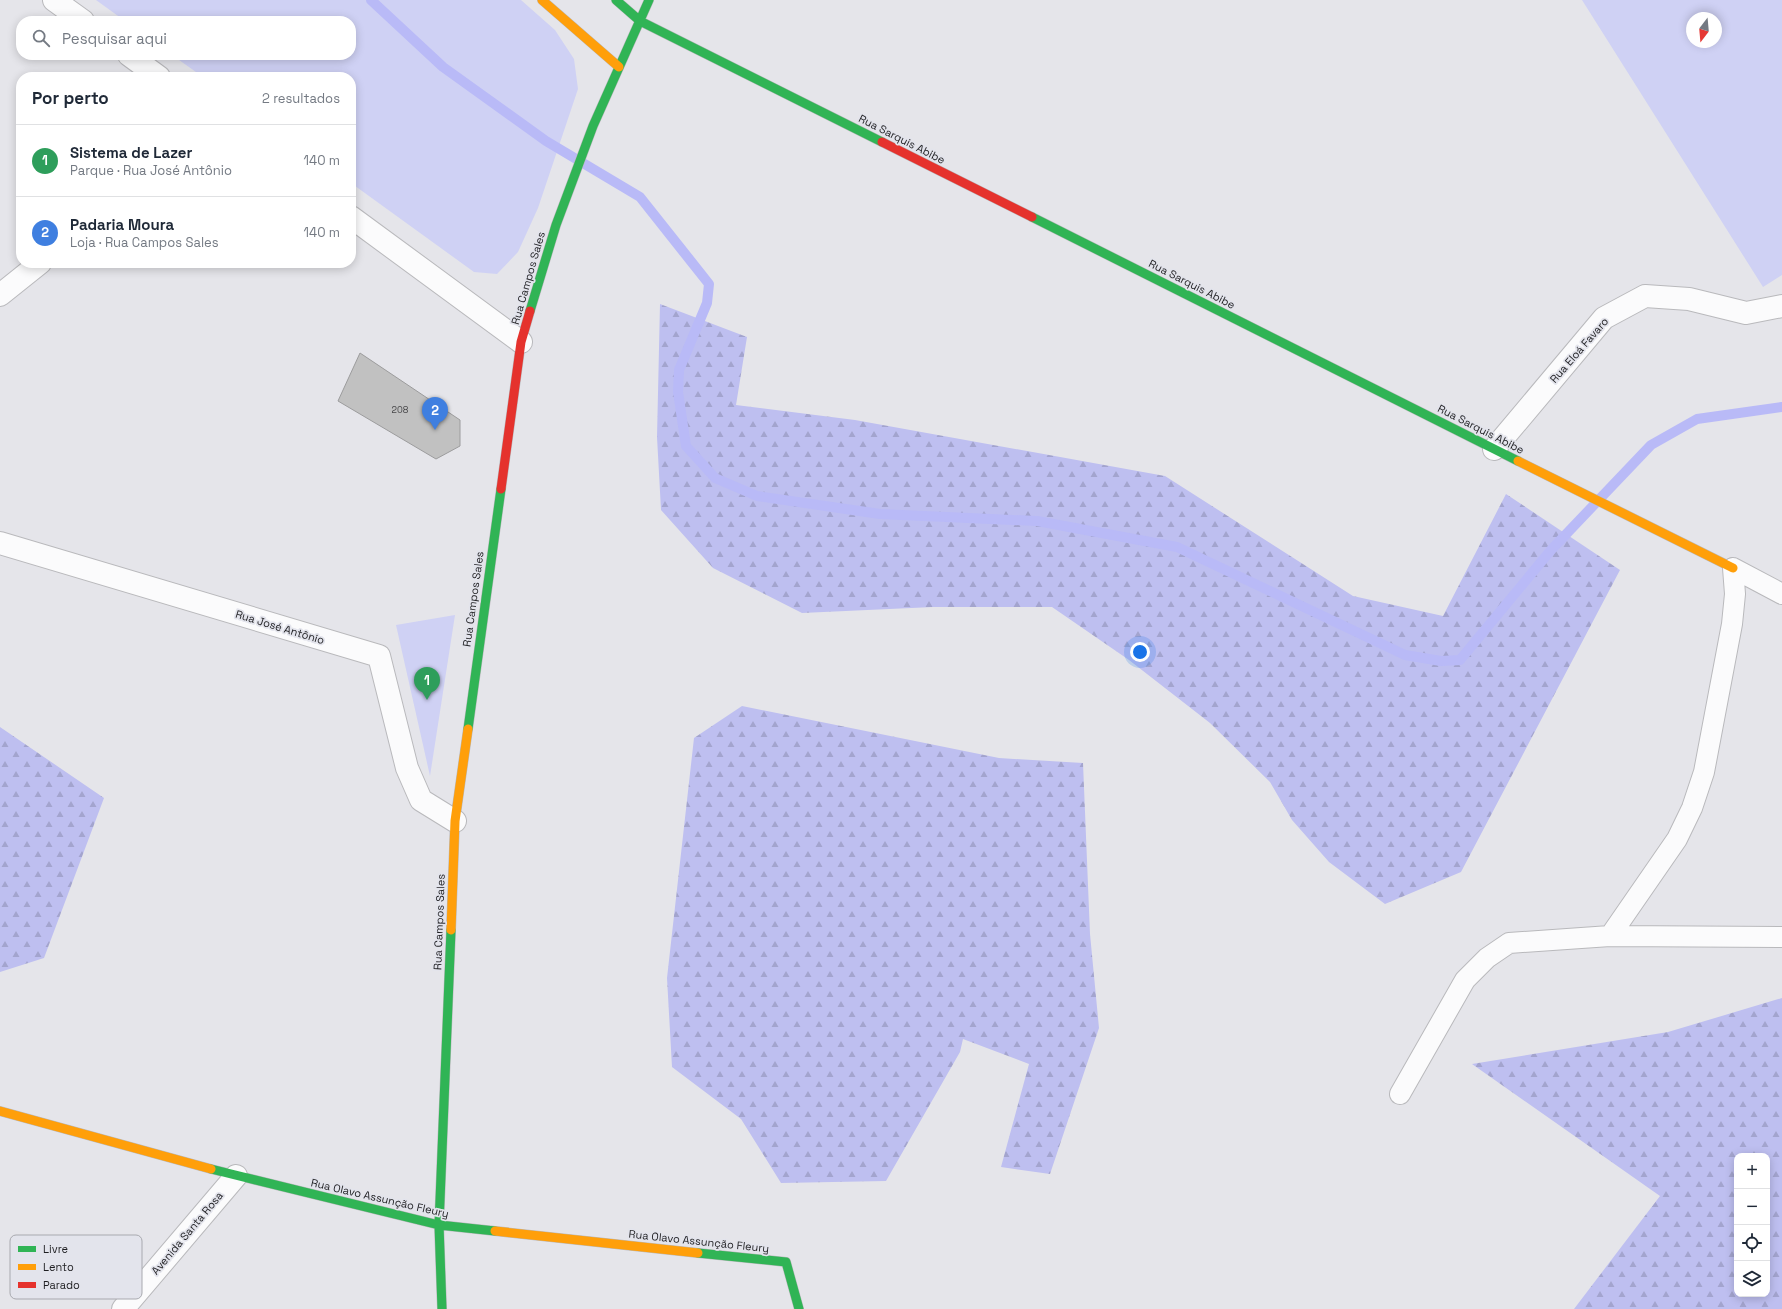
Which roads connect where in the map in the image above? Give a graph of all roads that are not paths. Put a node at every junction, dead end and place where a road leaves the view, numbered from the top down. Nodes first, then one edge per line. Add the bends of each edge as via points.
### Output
1 (54, 0) edge
2 (542, 0) edge
3 (616, 0) edge
4 (649, 0) edge
5 (76, 16) edge
6 (640, 21) junction
7 (134, 65) edge
8 (619, 67) junction
9 (149, 72) edge
10 (356, 221) edge
11 (34, 268) edge
12 (0, 295) edge
13 (1782, 306) edge
14 (521, 342) junction
15 (1494, 449) junction
16 (0, 543) edge
17 (1733, 568) junction
18 (1782, 594) edge
19 (455, 821) junction
20 (1610, 936) junction
21 (1782, 936) edge
22 (1400, 1094) dead end
23 (0, 1111) edge
24 (236, 1176) junction
25 (439, 1225) junction
26 (142, 1287) edge
27 (131, 1299) edge
28 (123, 1309) edge
29 (442, 1309) edge
30 (799, 1309) edge

1 - 5 street
2 - 8 street
3 - 6 street, Rua Sarquis Abibe
4 - 6 street, Rua Campos Sales
6 - 8 street, Rua Campos Sales
6 - 15 street, Rua Sarquis Abibe
7 - 9 street
8 - 14 street, Rua Campos Sales via 593,126 556,225
10 - 14 street
11 - 12 street
13 - 15 street, Rua Eloá Favaro via 1746,312 1688,299 1645,296 1604,318
14 - 19 street, Rua Campos Sales
15 - 17 street, Rua Sarquis Abibe
16 - 19 street, Rua José Antônio via 379,656 407,768 421,800
17 - 18 lane
17 - 20 lane via 1732,624 1704,772 1692,808 1677,839
19 - 25 street, Rua Campos Sales
20 - 21 lane
20 - 22 lane via 1509,943 1487,958 1465,980
23 - 24 street, Rua Olavo Assunção Fleury
24 - 25 street, Rua Olavo Assunção Fleury
24 - 26 street, Avenida Santa Rosa
25 - 29 street, Rua Campos Sales
25 - 30 street, Rua Olavo Assunção Fleury via 786,1262
27 - 28 street, Avenida Santa Rosa

